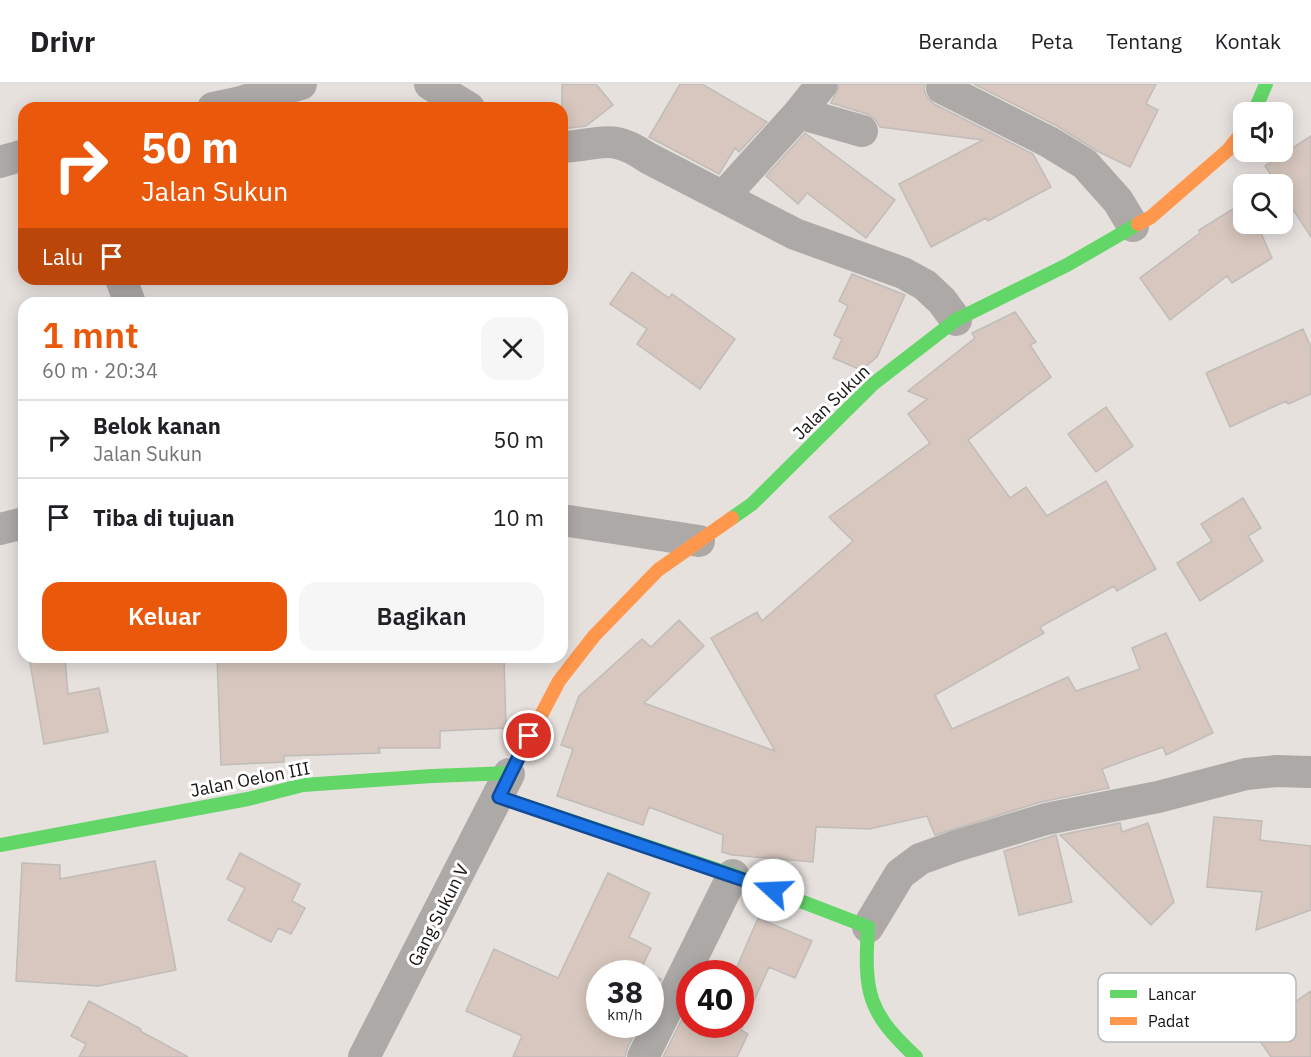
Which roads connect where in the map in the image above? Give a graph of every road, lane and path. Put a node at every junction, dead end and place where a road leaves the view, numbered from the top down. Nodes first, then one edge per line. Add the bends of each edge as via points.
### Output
1 (301, 84) edge
2 (430, 84) edge
3 (822, 84) edge
4 (1266, 84) edge
5 (942, 88) dead end
6 (240, 102) edge
7 (459, 102) edge
8 (1258, 102) edge
9 (800, 113) junction
10 (862, 131) dead end
11 (1233, 144) edge
12 (568, 146) edge
13 (18, 157) edge
14 (0, 162) edge
15 (723, 197) junction
16 (1133, 226) junction
17 (956, 320) junction
18 (568, 521) edge
19 (18, 525) edge
20 (0, 528) edge
21 (699, 541) junction
22 (1311, 772) edge
23 (504, 785) junction
24 (0, 845) edge
25 (733, 875) junction
26 (868, 927) junction
27 (364, 1057) edge
28 (643, 1057) edge
29 (916, 1057) edge

1 - 6 street
2 - 7 street
3 - 9 street
4 - 8 street
5 - 16 street via 1085,164 1118,201
9 - 10 street
9 - 15 street
11 - 16 street, Jalan Sukun via 1151,217
12 - 15 street via 603,141 620,143
13 - 14 street
15 - 17 street via 795,234 903,273 925,285
16 - 17 street, Jalan Sukun via 1067,265
17 - 21 street, Jalan Sukun via 873,384 752,504
18 - 21 street
19 - 20 street
21 - 23 street, Jalan Sukun via 658,570 594,636 559,681
22 - 26 street via 1246,774 1158,797 1046,819 956,846 920,859 900,874
23 - 24 street, Jalan Oelon III via 432,776 303,785 248,799
23 - 25 street
23 - 27 street, Gang Sukun V
25 - 26 street
25 - 28 street
26 - 29 street via 868,994 876,1015 891,1036

